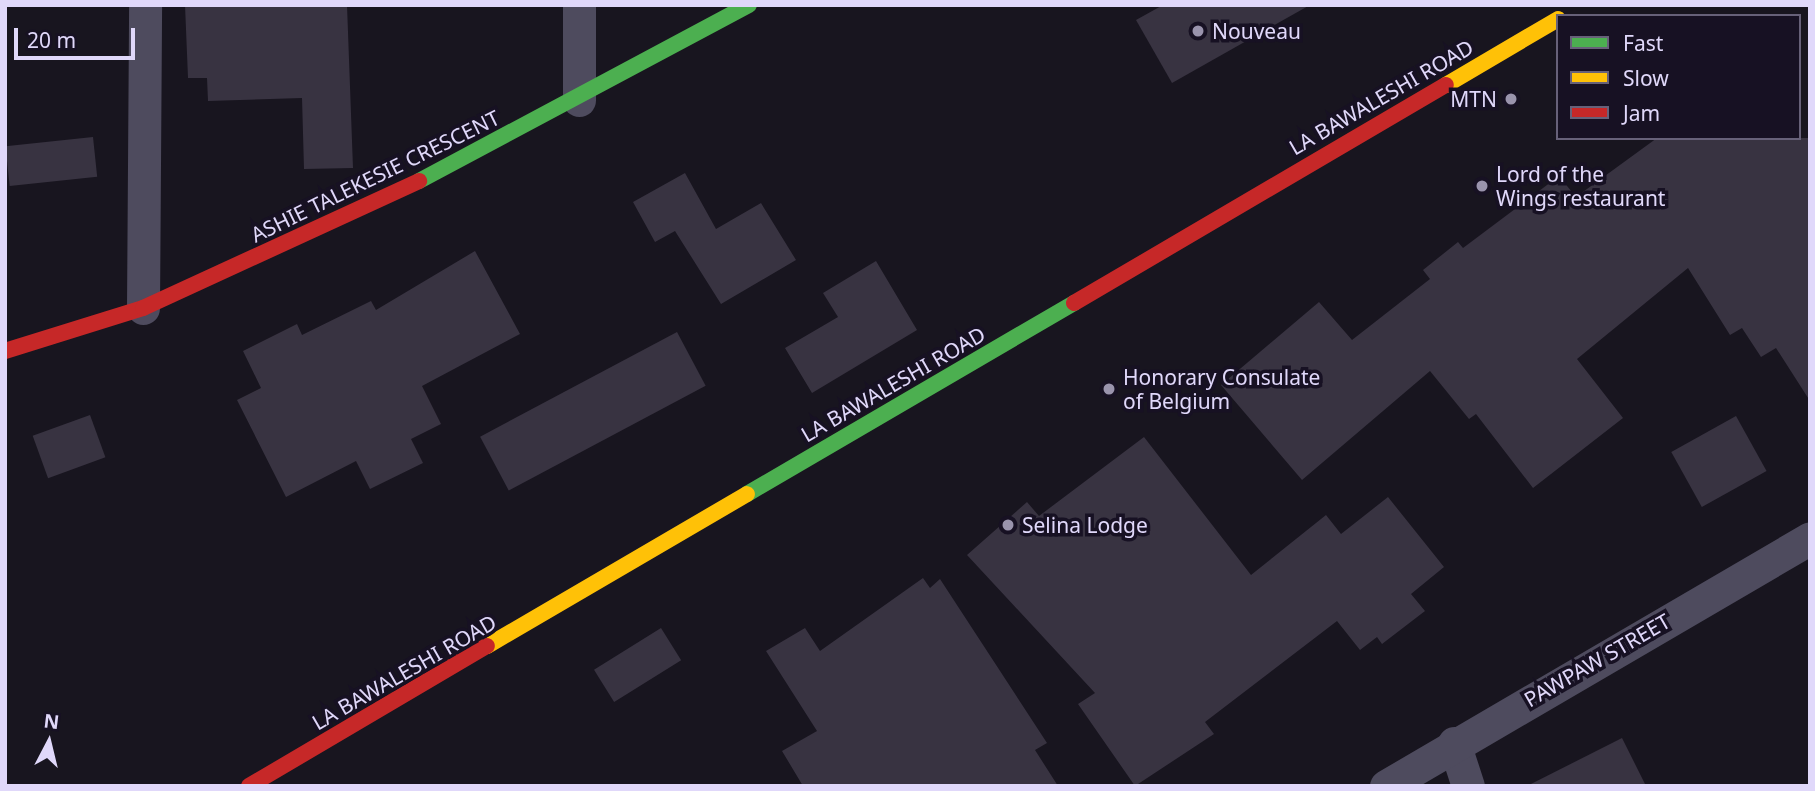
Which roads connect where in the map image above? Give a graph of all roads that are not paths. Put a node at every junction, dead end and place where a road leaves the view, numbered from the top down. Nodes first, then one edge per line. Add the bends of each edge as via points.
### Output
1 (145, 5) edge
2 (579, 5) edge
3 (748, 5) edge
4 (1556, 20) edge
5 (579, 100) junction
6 (143, 308) junction
7 (5, 351) edge
8 (1810, 538) edge
9 (1454, 743) junction
10 (249, 786) edge
11 (1386, 786) edge
12 (1468, 786) edge

1 - 6 street
2 - 5 street
3 - 5 main road, ASHIE TALEKESIE CRESCENT
4 - 10 main road, LA BAWALESHI ROAD
5 - 6 main road, ASHIE TALEKESIE CRESCENT via 359,211
6 - 7 main road, ASHIE TALEKESIE CRESCENT
8 - 9 street, PAWPAW STREET
9 - 11 street, PAWPAW STREET
9 - 12 street

